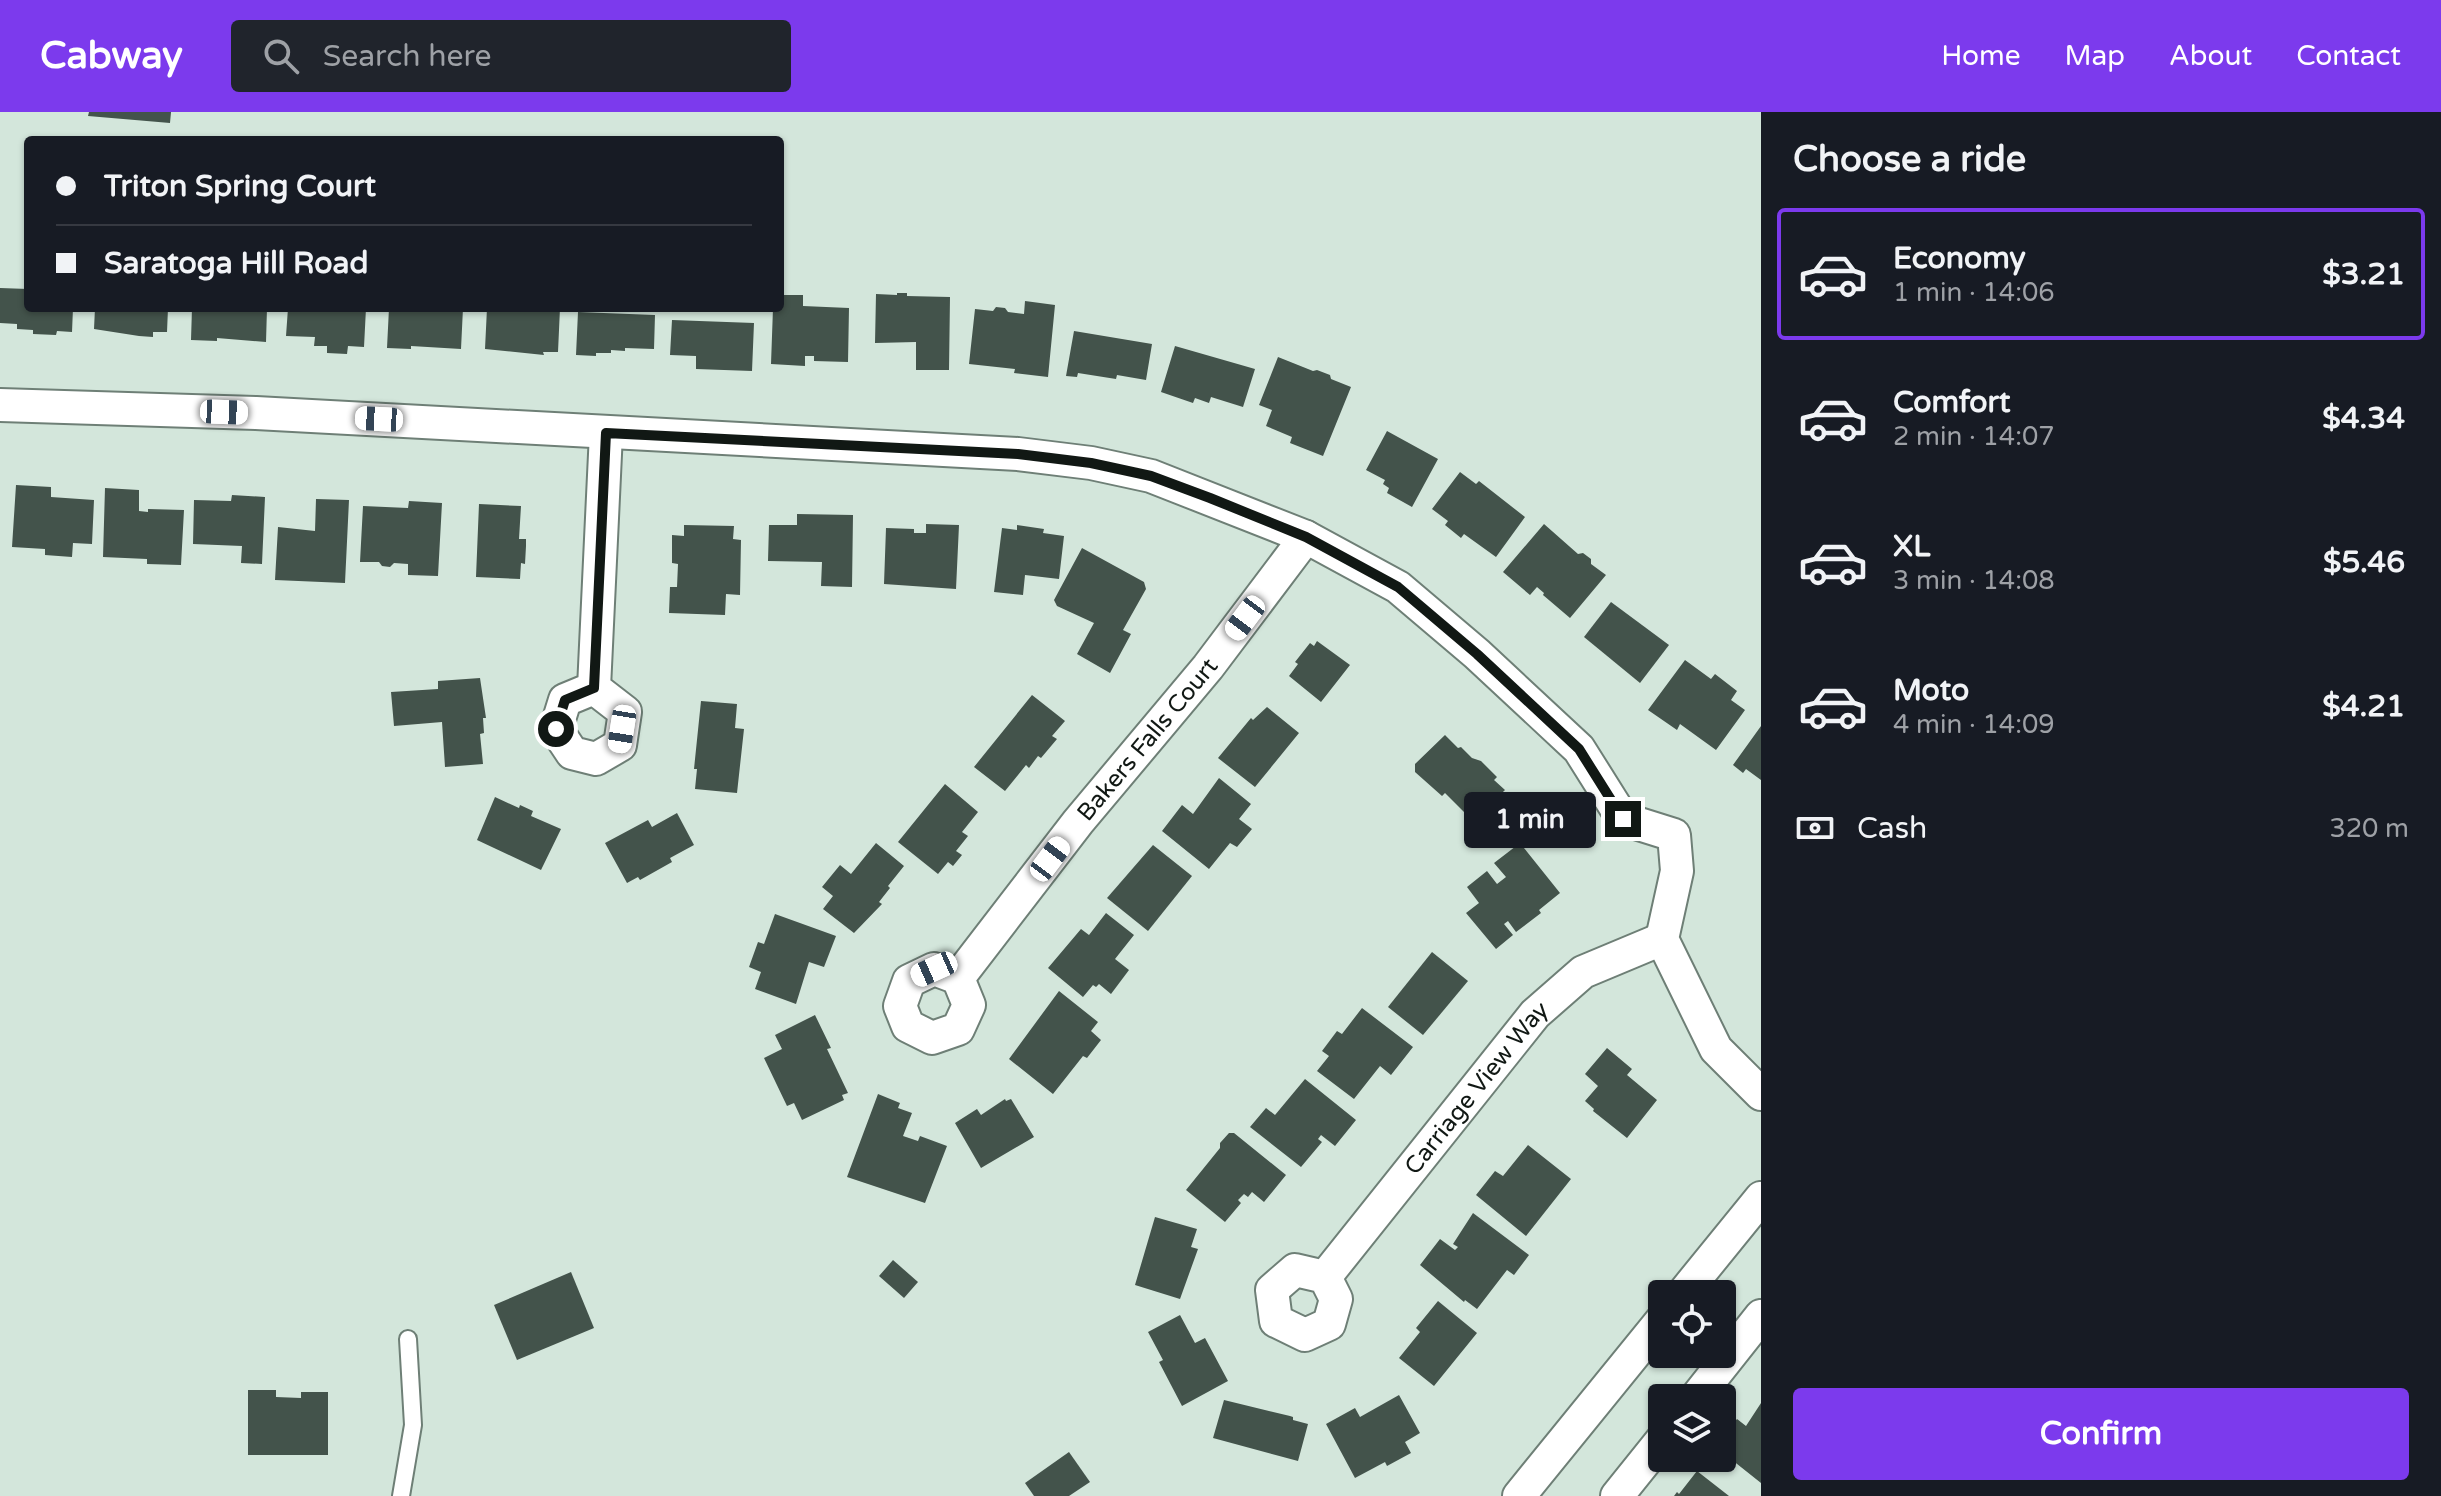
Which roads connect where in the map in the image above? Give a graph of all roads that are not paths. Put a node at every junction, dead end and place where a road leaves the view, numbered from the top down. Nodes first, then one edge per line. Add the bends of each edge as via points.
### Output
1 (0, 405) edge
2 (606, 433) junction
3 (1306, 537) junction
4 (594, 688) dead end
5 (1662, 939) junction
6 (958, 978) dead end
7 (1761, 1094) edge
8 (1761, 1198) edge
9 (1325, 1277) dead end
10 (1694, 1280) edge
11 (1761, 1316) edge
12 (1648, 1337) edge
13 (408, 1339) dead end
14 (1707, 1384) edge
15 (1648, 1457) edge
16 (401, 1496) edge
17 (1519, 1496) edge
18 (1617, 1496) edge

1 - 2 street
2 - 3 street via 1018,454 1091,463 1151,476
2 - 4 street
3 - 5 street via 1398,587 1477,654 1579,749 1623,819 1674,835 1677,871
3 - 6 street, Bakers Falls Court
5 - 7 street via 1716,1049
5 - 9 street, Carriage View Way via 1583,972 1535,1014
8 - 10 street
11 - 14 street
12 - 17 street
13 - 16 lane via 413,1425
15 - 18 street

